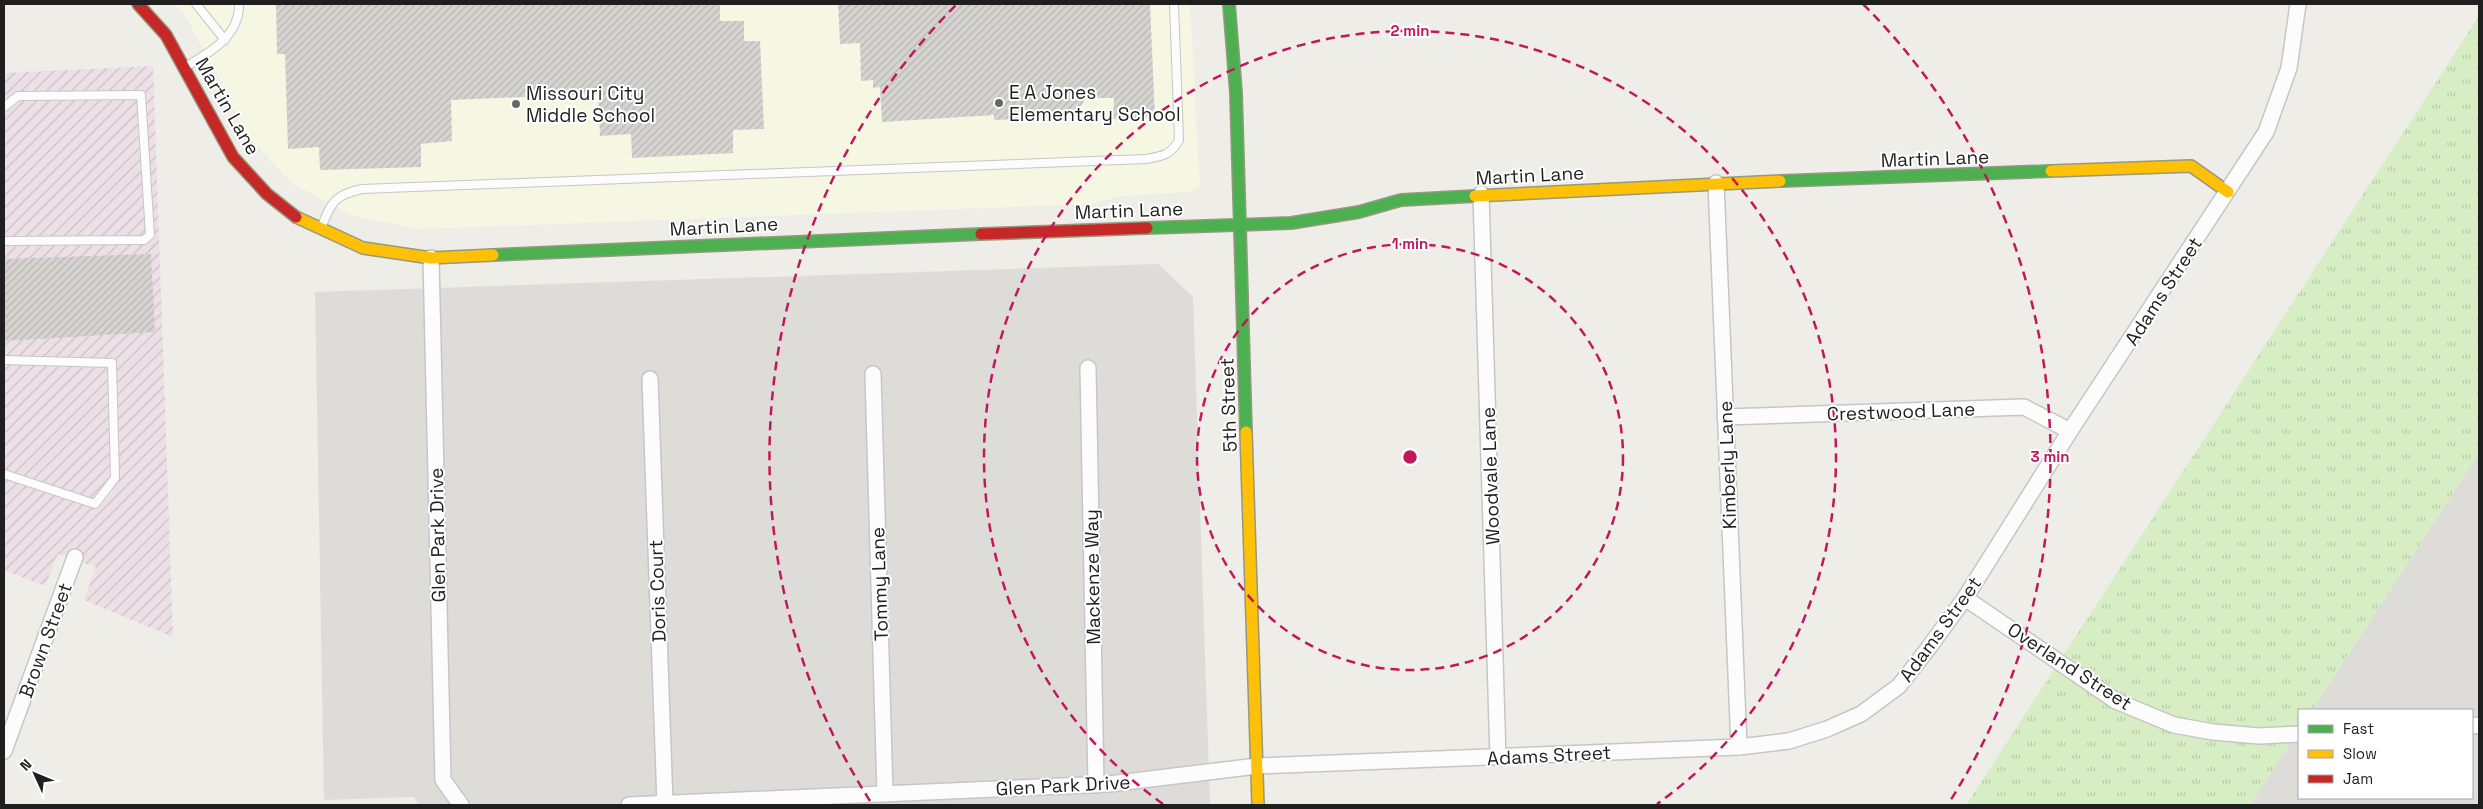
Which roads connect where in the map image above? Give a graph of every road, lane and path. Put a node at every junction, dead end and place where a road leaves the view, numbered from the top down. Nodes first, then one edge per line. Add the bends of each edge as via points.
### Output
1 (138, 4) edge
2 (196, 4) edge
3 (239, 4) edge
4 (1174, 4) edge
5 (1229, 4) edge
6 (2298, 4) edge
7 (225, 40) junction
8 (185, 67) junction
9 (4, 106) edge
10 (1716, 183) junction
11 (2228, 192) junction
12 (1481, 194) junction
13 (1240, 223) junction
14 (320, 230) junction
15 (4, 241) edge
16 (431, 258) junction
17 (4, 360) edge
18 (1088, 368) dead end
19 (873, 374) dead end
20 (650, 379) dead end
21 (1725, 417) junction
22 (2070, 431) junction
23 (4, 474) edge
24 (76, 557) dead end
25 (1965, 598) junction
26 (2298, 734) edge
27 (1739, 746) junction
28 (4, 751) edge
29 (1498, 758) junction
30 (1256, 766) junction
31 (1096, 785) junction
32 (885, 794) junction
33 (665, 804) junction
34 (461, 805) edge
35 (629, 805) edge
36 (1258, 805) edge

1 - 8 street, Martin Lane via 166,34
2 - 7 lane
3 - 7 lane via 239,15
4 - 14 lane via 1179,140 1174,151 1161,156 362,189 338,197 331,204
5 - 13 street, 5th Street via 1236,92
6 - 11 street, Adams Street via 2289,68 2266,132
7 - 8 lane
8 - 14 street, Martin Lane via 233,157 267,194
9 - 15 lane via 18,96 141,95 150,235 144,240
10 - 11 street, Martin Lane via 2191,166
10 - 12 street, Martin Lane
10 - 21 street, Kimberly Lane
11 - 22 street, Adams Street
12 - 13 street, Martin Lane via 1401,200 1359,212 1291,223
12 - 29 street, Woodvale Lane
13 - 16 street, Martin Lane
13 - 30 street, 5th Street
14 - 16 street, Martin Lane via 363,248
16 - 34 street, Glen Park Drive via 442,780
17 - 23 lane via 112,363 115,478 95,504
18 - 31 street, Mackenze Way
19 - 32 street, Tommy Lane
20 - 33 street, Doris Court
21 - 22 street, Crestwood Lane via 2024,407
21 - 27 street, Kimberly Lane
22 - 25 street, Adams Street
24 - 28 street, Brown Street
25 - 26 street, Overland Street via 2116,700 2174,725 2259,736
25 - 27 street, Adams Street via 1899,686 1861,714 1789,741
27 - 29 street, Adams Street
29 - 30 street, Adams Street
30 - 31 street, Glen Park Drive
30 - 36 street, 5th Street
31 - 32 street, Glen Park Drive
32 - 33 street, Glen Park Drive
33 - 35 street, Glen Park Drive

